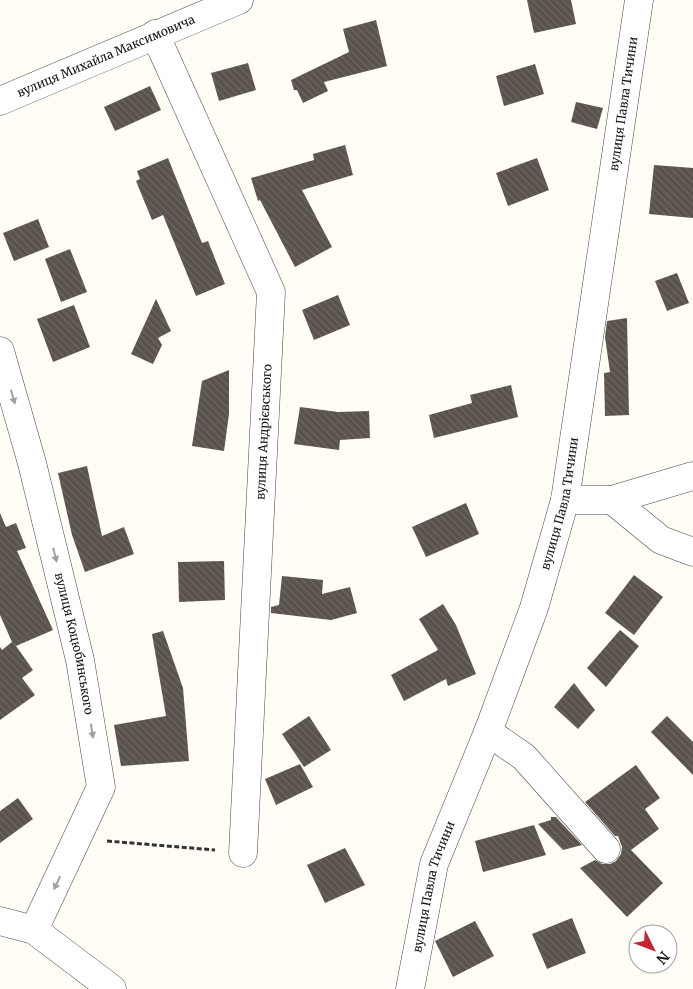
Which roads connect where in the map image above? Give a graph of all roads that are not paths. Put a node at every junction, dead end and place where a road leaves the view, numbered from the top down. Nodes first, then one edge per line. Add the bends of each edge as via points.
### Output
1 (239, 0) edge
2 (639, 0) edge
3 (155, 34) junction
4 (0, 101) edge
5 (0, 351) edge
6 (693, 476) edge
7 (565, 500) junction
8 (612, 500) junction
9 (693, 552) edge
10 (488, 732) junction
11 (606, 849) dead end
12 (243, 853) road end
13 (0, 922) edge
14 (34, 930) junction
15 (112, 989) edge
16 (410, 989) edge

1 - 3 street, вулиця Михайла Максимовича
2 - 7 street, вулиця Павла Тичини
3 - 4 street, вулиця Михайла Максимовича
3 - 12 street, вулиця Андрієвського via 271,292
5 -> 14 street, вулиця Коцюбинського via 32,464 80,660 101,787
6 - 8 street
7 - 8 street
7 - 10 street, вулиця Павла Тичини via 534,608
8 - 9 street via 662,540
10 - 11 street via 524,757
10 - 16 street, вулиця Павла Тичини via 434,864
13 - 14 street
14 - 15 street

